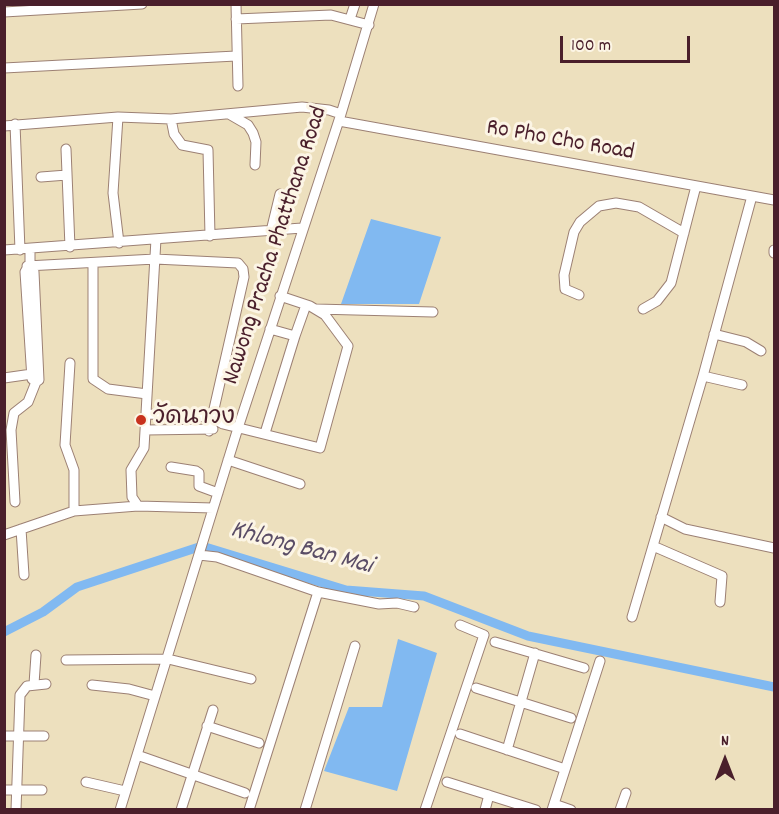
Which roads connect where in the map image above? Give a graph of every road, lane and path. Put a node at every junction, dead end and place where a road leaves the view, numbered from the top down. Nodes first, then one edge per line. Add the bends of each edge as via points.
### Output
1 (142, 4) edge
2 (236, 4) edge
3 (355, 4) edge
4 (374, 4) edge
5 (4, 12) edge
6 (236, 19) junction
7 (350, 19) junction
8 (369, 25) junction
9 (236, 56) junction
10 (4, 68) edge
11 (237, 86) dead end
12 (230, 114) junction
13 (118, 117) junction
14 (340, 118) junction
15 (171, 119) junction
16 (10, 125) edge
17 (66, 149) dead end
18 (255, 165) dead end
19 (67, 175) junction
20 (40, 177) dead end
21 (696, 186) junction
22 (280, 194) dead end
23 (752, 196) junction
24 (774, 200) edge
25 (302, 228) junction
26 (271, 231) junction
27 (684, 233) junction
28 (210, 236) junction
29 (156, 239) junction
30 (119, 243) junction
31 (70, 247) junction
32 (4, 250) edge
33 (25, 250) junction
34 (155, 259) junction
35 (93, 263) junction
36 (30, 265) junction
37 (579, 295) dead end
38 (280, 296) junction
39 (306, 305) junction
40 (316, 309) junction
41 (643, 309) dead end
42 (433, 312) dead end
43 (270, 329) junction
44 (714, 334) junction
45 (295, 336) junction
46 (761, 351) dead end
47 (70, 363) dead end
48 (703, 376) junction
49 (4, 378) edge
50 (34, 378) junction
51 (742, 385) dead end
52 (147, 394) junction
53 (147, 414) junction
54 (211, 417) junction
55 (223, 424) junction
56 (238, 428) junction
57 (146, 430) junction
58 (208, 431) junction
59 (265, 433) junction
60 (7, 443) edge
61 (228, 460) junction
62 (171, 467) dead end
63 (300, 484) dead end
64 (218, 493) junction
65 (15, 502) dead end
66 (138, 506) junction
67 (213, 508) junction
68 (74, 511) junction
69 (661, 518) junction
70 (21, 529) junction
71 (4, 535) edge
72 (653, 546) junction
73 (774, 548) edge
74 (200, 554) junction
75 (24, 575) dead end
76 (318, 592) junction
77 (720, 602) dead end
78 (414, 608) dead end
79 (632, 617) dead end
80 (460, 625) dead end
81 (495, 642) dead end
82 (355, 646) dead end
83 (535, 653) junction
84 (36, 655) dead end
85 (168, 659) junction
86 (66, 660) dead end
87 (600, 661) dead end
88 (584, 668) dead end
89 (251, 679) dead end
90 (34, 684) junction
91 (46, 684) dead end
92 (92, 685) dead end
93 (476, 688) dead end
94 (155, 696) junction
95 (521, 703) junction
96 (213, 710) dead end
97 (571, 718) dead end
98 (207, 726) junction
99 (460, 734) dead end
100 (19, 735) junction
101 (4, 736) edge
102 (45, 736) dead end
103 (259, 743) dead end
104 (507, 750) junction
105 (137, 755) junction
106 (565, 769) junction
107 (192, 774) junction
108 (86, 782) dead end
109 (447, 782) dead end
110 (4, 790) edge
111 (16, 790) junction
112 (42, 790) dead end
113 (125, 791) junction
114 (245, 793) dead end
115 (626, 793) dead end
116 (489, 795) junction
117 (553, 807) edge
118 (16, 810) edge
119 (120, 810) edge
120 (181, 810) edge
121 (249, 810) edge
122 (304, 810) edge
123 (425, 810) edge
124 (485, 810) edge
125 (536, 810) edge
126 (571, 810) edge
127 (620, 810) edge

1 - 5 street
2 - 6 street
3 - 7 street
4 - 8 street, Nawong Pracha Phatthana Road
6 - 7 street via 331,15
6 - 9 street
7 - 8 street
8 - 14 street, Nawong Pracha Phatthana Road
9 - 10 street
9 - 11 street
12 - 14 street, Ro Pho Cho Road via 302,106 329,110
12 - 15 street, Ro Pho Cho Road
12 - 18 street via 253,133
13 - 15 street, Ro Pho Cho Road
13 - 16 street, Ro Pho Cho Road
13 - 30 street via 113,193
14 - 21 street, Ro Pho Cho Road
14 - 25 street, Nawong Pracha Phatthana Road
15 - 28 street via 174,135 182,145 208,150
16 - 33 street
17 - 19 street
19 - 20 street
19 - 31 street
21 - 23 street, Ro Pho Cho Road
21 - 27 street
22 - 26 street
23 - 24 street, Ro Pho Cho Road
23 - 44 street
25 - 26 street
25 - 38 street, Nawong Pracha Phatthana Road
26 - 28 street
27 - 37 street via 639,207 616,203 599,206 574,232 564,276 565,289
27 - 41 street via 671,283 657,301
28 - 29 street
29 - 30 street
29 - 34 street
30 - 31 street
31 - 33 street
32 - 33 street
33 - 36 street
34 - 35 street
34 - 52 street
34 - 54 street via 233,262 243,269
35 - 36 street
35 - 52 street via 93,379 108,389
36 - 50 street
38 - 39 street
38 - 43 street, Nawong Pracha Phatthana Road
39 - 40 street
39 - 45 street
40 - 42 street
40 - 59 street via 346,340 348,353 322,446 313,448
43 - 45 street
43 - 56 street, Nawong Pracha Phatthana Road
44 - 46 street via 746,342
44 - 48 street
45 - 59 street
47 - 68 street via 65,445 74,470
48 - 51 street
48 - 69 street
49 - 50 street
50 - 60 street via 28,402 14,413
52 - 53 street
53 - 54 street
53 - 57 street
54 - 55 street
54 - 58 street
55 - 56 street
55 - 58 street
56 - 59 street
56 - 61 street, Nawong Pracha Phatthana Road
57 - 58 street
57 - 66 street via 144,448 131,470 132,497
60 - 65 street
61 - 63 street
61 - 64 street, Nawong Pracha Phatthana Road
62 - 64 street via 196,471 199,486
64 - 67 street, Nawong Pracha Phatthana Road
66 - 67 street
66 - 68 street
67 - 74 street, Nawong Pracha Phatthana Road
68 - 70 street
69 - 72 street
69 - 73 street via 685,529
70 - 71 street
70 - 75 street
72 - 77 street via 722,576
72 - 79 street
74 - 76 street
74 - 85 street, Nawong Pracha Phatthana Road
76 - 78 street
76 - 121 street
80 - 123 street via 484,635
81 - 83 street
82 - 122 street
83 - 88 street
83 - 95 street
84 - 90 street
85 - 86 street
85 - 89 street
85 - 94 street, Nawong Pracha Phatthana Road
87 - 106 street
90 - 91 street
90 - 100 street via 20,695
92 - 94 street
93 - 95 street
94 - 105 street, Nawong Pracha Phatthana Road
95 - 97 street
95 - 104 street
96 - 98 street
98 - 103 street
98 - 107 street
99 - 104 street
100 - 101 street
100 - 102 street
100 - 111 street
104 - 106 street
105 - 107 street
105 - 113 street, Nawong Pracha Phatthana Road
106 - 117 street
107 - 114 street
107 - 120 street
108 - 113 street
109 - 116 street
110 - 111 street
111 - 112 street
111 - 118 street
113 - 119 street, Nawong Pracha Phatthana Road
115 - 127 street
116 - 124 street
116 - 125 street
117 - 126 street

